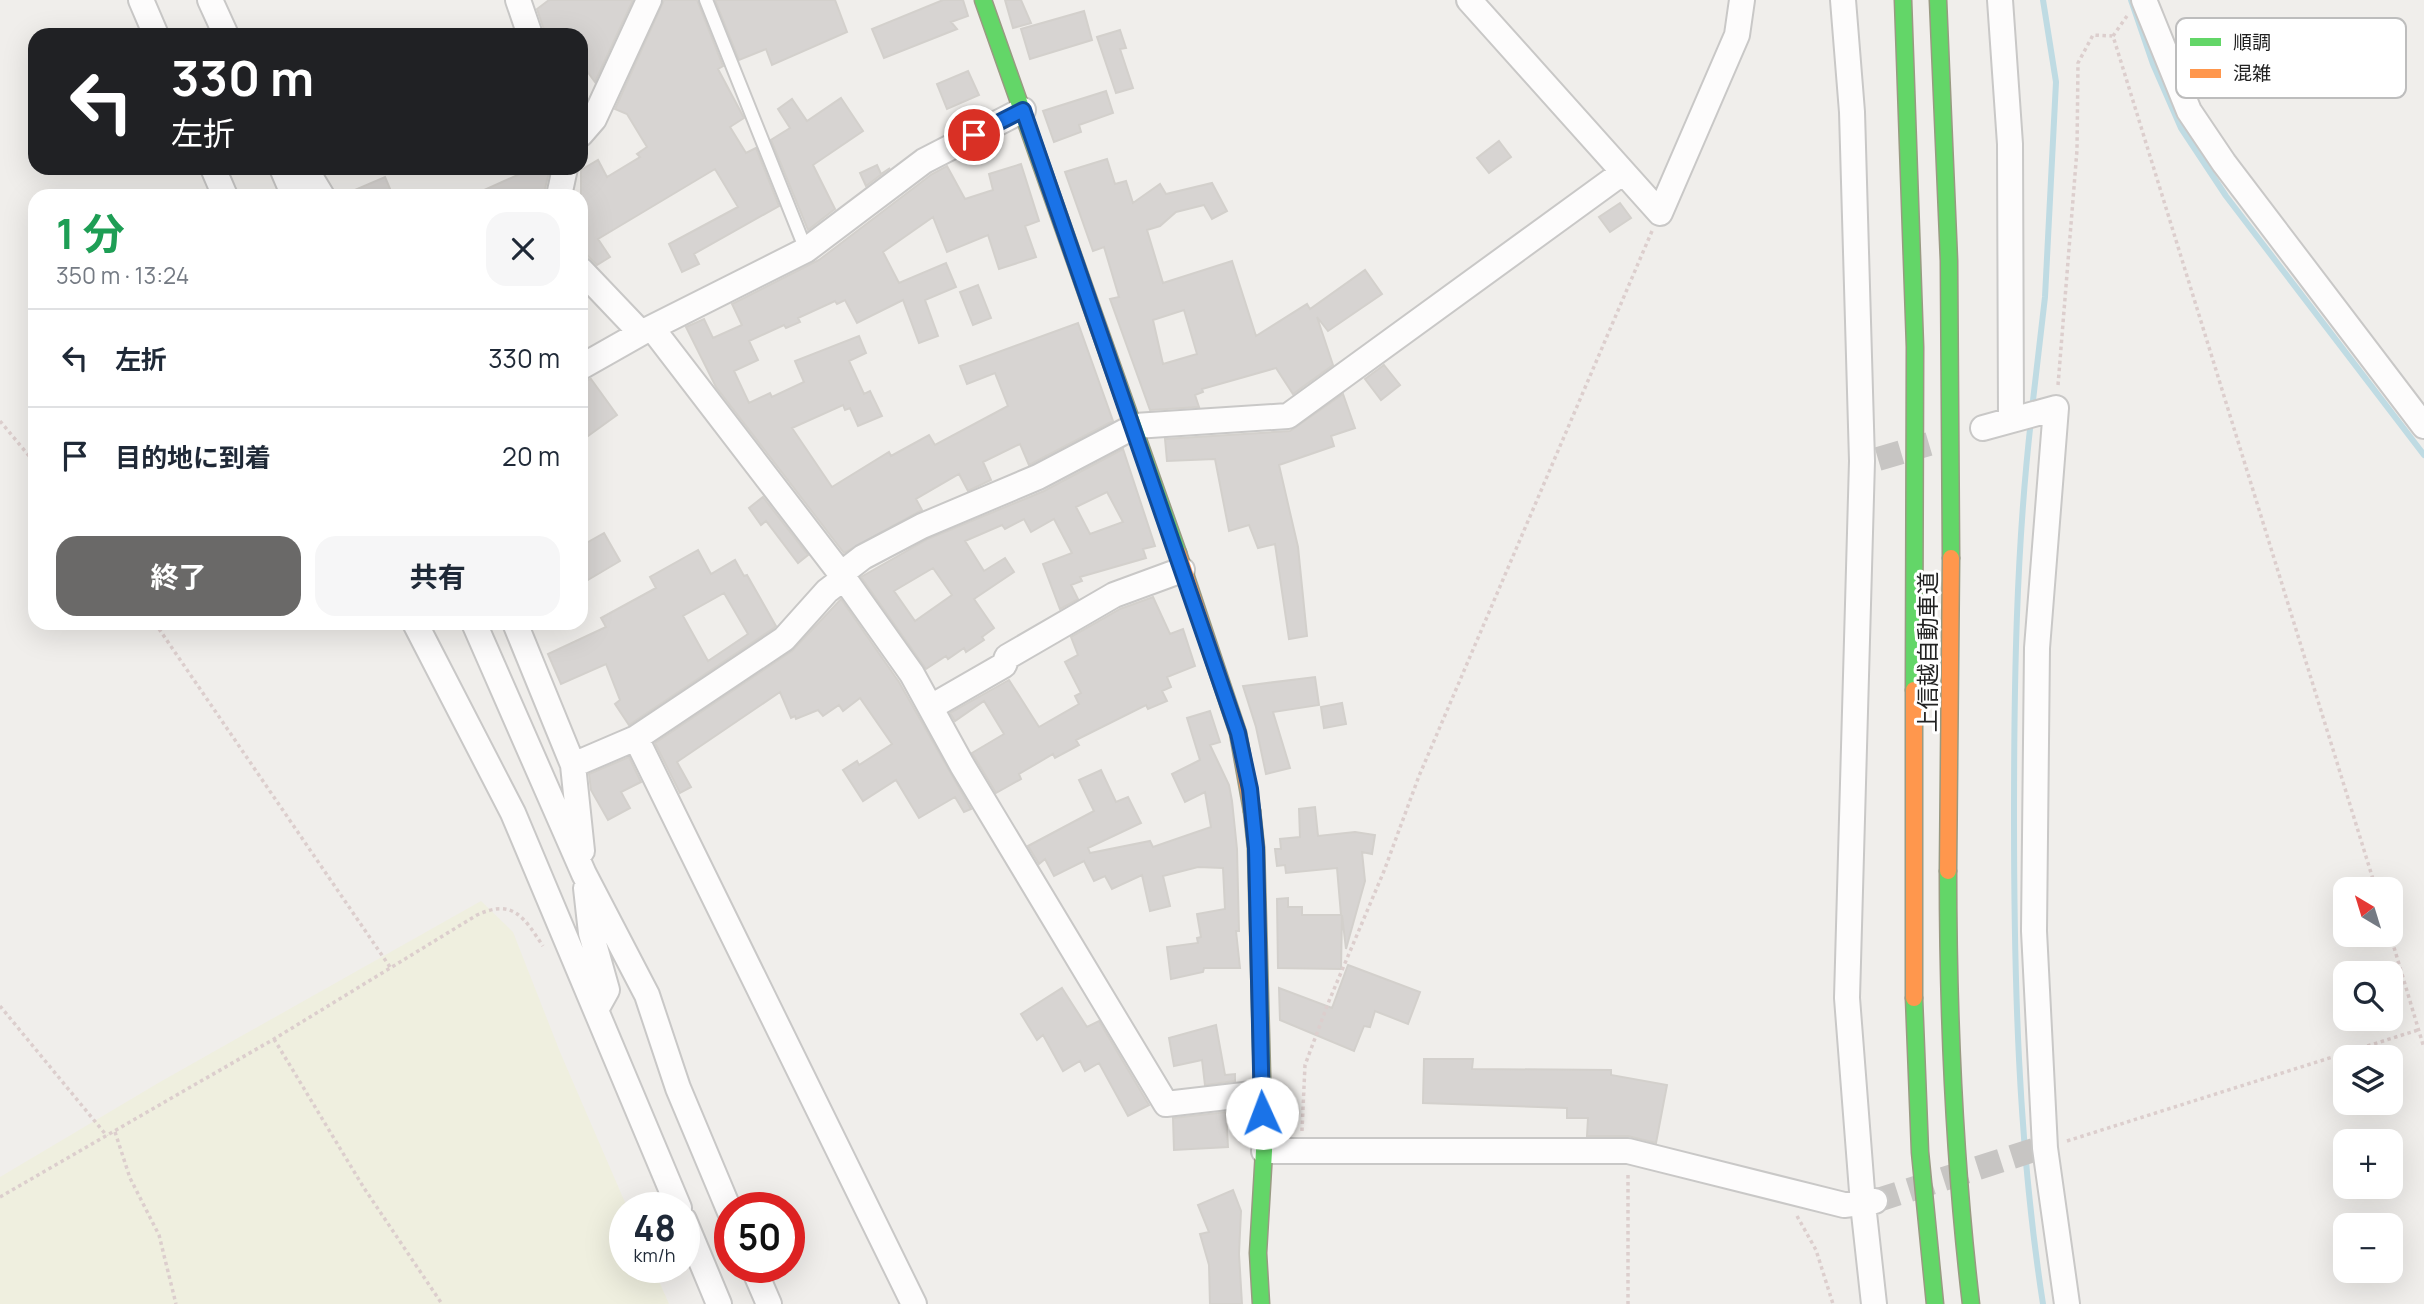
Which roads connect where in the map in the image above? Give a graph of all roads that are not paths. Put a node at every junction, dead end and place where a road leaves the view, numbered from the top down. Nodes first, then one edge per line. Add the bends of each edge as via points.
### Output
1 (141, 0) edge
2 (210, 0) edge
3 (518, 0) edge
4 (649, 0) edge
5 (706, 0) edge
6 (983, 0) edge
7 (1469, 0) edge
8 (1742, 0) edge
9 (1843, 0) edge
10 (1903, 0) edge
11 (1938, 0) edge
12 (2000, 0) edge
13 (2144, 0) edge
14 (153, 28) edge
15 (223, 28) edge
16 (528, 28) edge
17 (2176, 79) edge
18 (2184, 98) edge
19 (1023, 110) junction
20 (588, 126) edge
21 (1622, 173) junction
22 (806, 250) junction
23 (588, 276) edge
24 (647, 331) junction
25 (588, 363) edge
26 (2011, 420) junction
27 (1135, 426) junction
28 (2424, 426) edge
29 (1983, 428) dead end
30 (1182, 570) junction
31 (842, 576) junction
32 (419, 630) edge
33 (477, 630) edge
34 (518, 630) edge
35 (930, 708) junction
36 (636, 738) junction
37 (573, 765) junction
38 (584, 874) junction
39 (597, 1008) junction
40 (1261, 1093) junction
41 (1264, 1151) junction
42 (672, 1192) edge
43 (722, 1192) edge
44 (1869, 1203) junction
45 (700, 1258) edge
46 (760, 1283) edge
47 (719, 1304) edge
48 (769, 1304) edge
49 (914, 1304) edge
50 (1261, 1304) edge
51 (1874, 1304) edge
52 (1935, 1304) edge
53 (1971, 1304) edge
54 (2067, 1304) edge

1 - 14 street
2 - 15 street
3 - 16 street
4 - 20 street
5 - 22 lane
6 - 19 main road
7 - 21 street
8 - 21 street via 1737,35 1660,213
9 - 44 street via 1870,460 1847,998
10 - 52 main road, 上信越自動車道 via 1915,313 1913,1023 1918,1148
11 - 53 main road, 上信越自動車道 via 1951,312 1947,933 1955,1146
12 - 26 street via 2010,144
13 - 17 street
18 - 28 street via 2224,163
19 - 22 street via 924,161
19 - 27 main road
21 - 27 street via 1288,416
22 - 24 street
23 - 24 street
24 - 25 street
24 - 31 street
26 - 29 street
26 - 54 street via 2056,408 2037,648 2034,931 2039,1149
27 - 30 main road
27 - 31 street via 1038,477 922,526 863,557
30 - 35 street via 1114,596 1007,657 1003,665
30 - 40 main road via 1223,685 1250,789 1257,862
31 - 35 street via 912,674
31 - 36 street via 784,639
32 - 39 street via 513,813
33 - 38 street
34 - 37 street
35 - 40 street via 1166,1104
36 - 37 street
36 - 49 street
37 - 38 street
38 - 39 street via 590,933 607,990
38 - 43 street via 647,995 678,1088
39 - 42 street
40 - 41 main road
41 - 44 street via 1628,1152 1844,1205
41 - 50 main road via 1258,1254
44 - 51 street
45 - 47 street
46 - 48 street

